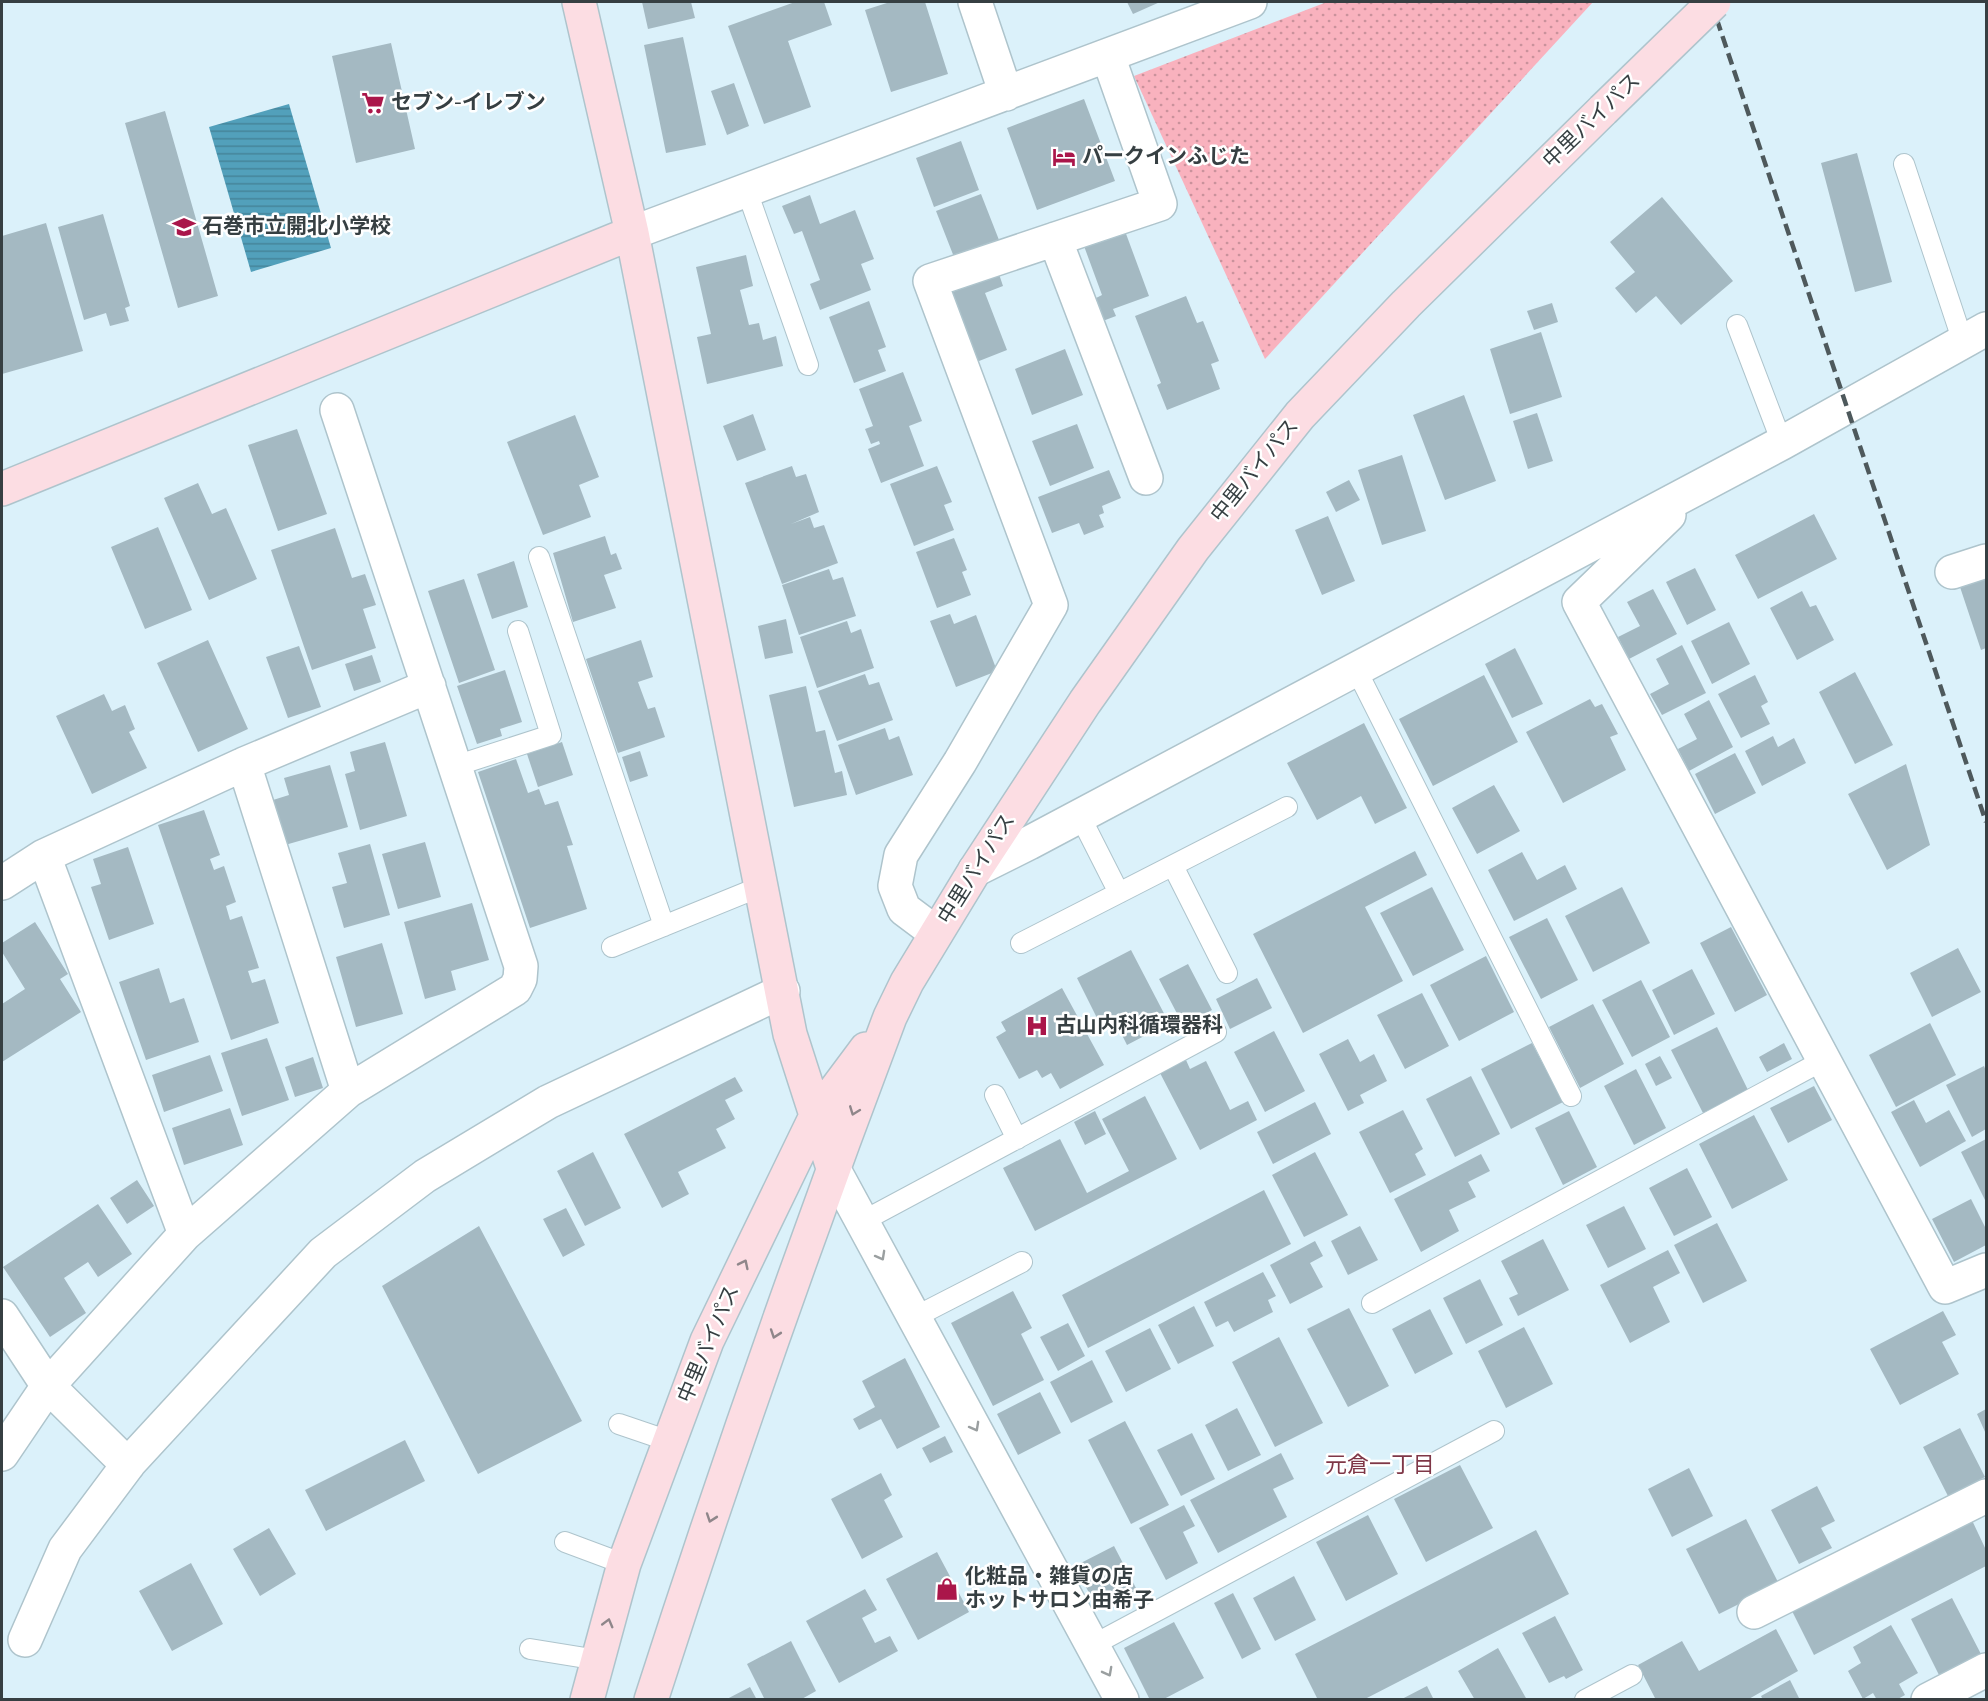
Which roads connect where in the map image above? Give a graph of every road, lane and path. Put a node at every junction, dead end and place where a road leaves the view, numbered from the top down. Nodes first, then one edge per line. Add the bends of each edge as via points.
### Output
1 (579, 2) edge
2 (975, 2) edge
3 (1250, 2) edge
4 (1714, 2) edge
5 (1108, 56) junction
6 (1006, 94) junction
7 (1904, 164) dead end
8 (747, 190) junction
9 (632, 233) junction
10 (1055, 239) junction
11 (1737, 325) dead end
12 (1974, 336) edge
13 (808, 365) dead end
14 (337, 410) dead end
15 (1782, 443) junction
16 (1146, 478) dead end
17 (2, 489) edge
18 (1697, 489) junction
19 (539, 557) dead end
20 (1986, 561) edge
21 (1952, 572) dead end
22 (518, 632) dead end
23 (1356, 669) junction
24 (429, 686) junction
25 (244, 764) junction
26 (455, 766) junction
27 (1287, 807) dead end
28 (1080, 816) junction
29 (44, 856) junction
30 (1173, 866) junction
31 (975, 870) junction
32 (2, 884) edge
33 (762, 886) junction
34 (1119, 893) junction
35 (664, 926) junction
36 (936, 933) junction
37 (1021, 943) dead end
38 (612, 947) dead end
39 (1227, 973) dead end
40 (783, 991) junction
41 (890, 1017) junction
42 (1216, 1032) dead end
43 (1824, 1060) junction
44 (348, 1091) junction
45 (995, 1095) dead end
46 (1571, 1096) dead end
47 (816, 1116) junction
48 (1017, 1139) junction
49 (832, 1168) junction
50 (863, 1221) junction
51 (185, 1234) junction
52 (1022, 1262) dead end
53 (1986, 1270) edge
54 (1372, 1303) dead end
55 (2, 1316) edge
56 (915, 1317) junction
57 (48, 1386) junction
58 (619, 1424) dead end
59 (1494, 1431) dead end
60 (669, 1441) junction
61 (2, 1454) edge
62 (128, 1465) junction
63 (1986, 1496) edge
64 (565, 1542) dead end
65 (624, 1564) junction
66 (1754, 1612) dead end
67 (25, 1640) dead end
68 (1093, 1644) junction
69 (530, 1649) dead end
70 (598, 1660) junction
71 (1986, 1670) edge
72 (1632, 1675) dead end
73 (587, 1700) edge
74 (651, 1700) edge
75 (1122, 1700) edge
76 (1585, 1700) edge
77 (1928, 1700) edge

1 - 9 street
2 - 6 street
3 - 5 street
4 - 31 street, 中里バイパス, bridge via 1406,304 1300,415 1193,549 1085,702
5 - 6 street
5 - 10 street via 1160,204
6 - 8 street
7 - 12 lane
8 - 9 street
8 - 13 lane
9 - 17 street
9 - 33 street
10 - 16 street
10 - 36 street via 930,281 1051,605 901,855 896,886 904,909
11 - 15 lane
12 - 15 street
14 - 24 street
15 - 18 street
18 - 23 street
18 - 43 street via 1579,602
19 - 35 lane
20 - 21 street
22 - 26 lane via 551,735
23 - 28 street
23 - 46 lane
24 - 25 street
24 - 26 street
25 - 29 street
25 - 44 street
26 - 44 street via 521,966 520,979 515,989
27 - 30 lane
28 - 31 street
28 - 34 lane
29 - 32 street
29 - 51 street
30 - 34 lane
30 - 39 lane
31 - 36 street, 中里バイパス
33 - 35 lane
33 - 40 street
34 - 37 lane
35 - 38 lane
36 - 41 street, 中里バイパス
40 - 47 street via 790,1034
40 - 62 street via 548,1102 425,1176 323,1253
41 - 47 street, 中里バイパス
41 -> 49 street, 中里バイパス
42 - 48 lane
43 - 53 street via 1945,1287
43 - 54 lane
44 - 51 street
45 - 48 lane
47 - 49 street
60 -> 47 street, 中里バイパス via 707,1341
48 - 50 lane
49 - 50 street
49 -> 74 street, 中里バイパス
50 -> 56 street
51 - 57 street
52 - 56 lane
55 - 57 street
56 -> 68 street
57 - 61 street
57 - 62 street
58 - 60 lane
59 - 68 lane
60 - 65 street, 中里バイパス
62 - 67 street via 65,1549
63 - 66 street
64 - 65 lane
70 -> 65 street, 中里バイパス
68 -> 75 street
69 - 70 lane
70 - 73 street, 中里バイパス
71 - 77 street
72 - 76 lane

